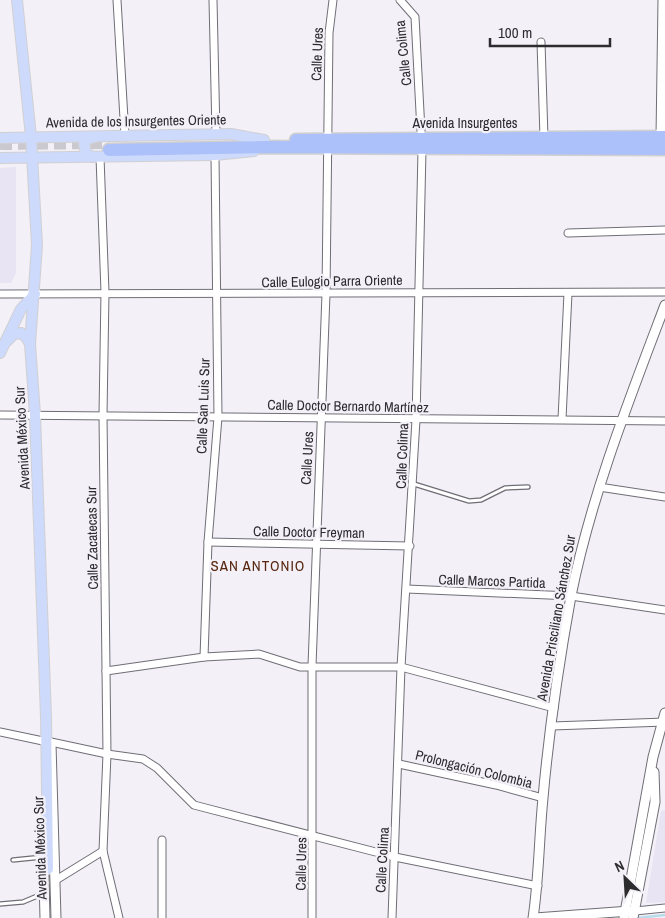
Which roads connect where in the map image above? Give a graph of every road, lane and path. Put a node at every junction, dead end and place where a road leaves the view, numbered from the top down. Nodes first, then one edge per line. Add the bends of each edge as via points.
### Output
1 (17, 0) edge
2 (116, 0) edge
3 (213, 0) edge
4 (333, 0) edge
5 (400, 0) edge
6 (663, 0) edge
7 (541, 42) dead end
8 (216, 134) junction
9 (242, 135) joint
10 (125, 136) junction
11 (31, 137) junction
12 (96, 137) junction
13 (0, 138) edge
14 (544, 138) junction
15 (664, 142) edge
16 (265, 144) junction
17 (326, 144) junction
18 (422, 144) junction
19 (103, 152) junction
20 (215, 155) junction
21 (0, 158) edge
22 (32, 158) junction
23 (665, 230) edge
24 (568, 234) dead end
25 (105, 292) junction
26 (421, 292) junction
27 (665, 292) edge
28 (568, 293) junction
29 (0, 294) edge
30 (35, 294) junction
31 (217, 294) junction
32 (326, 294) junction
33 (665, 305) edge
34 (30, 344) junction
35 (1, 349) edge
36 (0, 415) edge
37 (35, 415) junction
38 (103, 415) junction
39 (218, 417) junction
40 (322, 419) junction
41 (562, 419) junction
42 (416, 420) junction
43 (622, 420) junction
44 (665, 421) edge
45 (414, 484) junction
46 (528, 487) dead end
47 (599, 488) junction
48 (665, 497) edge
49 (208, 542) junction
50 (315, 544) junction
51 (410, 546) junction
52 (407, 590) junction
53 (571, 596) junction
54 (665, 610) edge
55 (204, 657) junction
56 (312, 666) junction
57 (401, 667) junction
58 (106, 671) junction
59 (554, 708) junction
60 (665, 713) edge
61 (46, 717) junction
62 (663, 722) edge
63 (552, 726) junction
64 (0, 732) edge
65 (47, 741) junction
66 (107, 754) junction
67 (653, 757) junction
68 (399, 764) junction
69 (543, 798) junction
70 (660, 802) edge
71 (645, 804) junction
72 (314, 837) junction
73 (162, 840) dead end
74 (102, 851) junction
75 (43, 857) junction
76 (395, 857) junction
77 (13, 860) dead end
78 (48, 869) tunnel mouth
79 (56, 880) junction
80 (538, 886) junction
81 (45, 893) junction
82 (0, 904) edge
83 (665, 908) edge
84 (630, 915) edge
85 (44, 918) edge
86 (56, 918) edge
87 (119, 918) edge
88 (162, 918) edge
89 (312, 918) edge
90 (392, 918) edge
91 (534, 918) edge

1 - 11 main road, Avenida México Sur
2 - 10 street
3 - 8 street
4 - 17 street, Calle Ures
5 - 18 street, Calle Colima via 415,17
6 - 15 main road
7 - 14 street
8 - 9 main road, Avenida de los Insurgentes Oriente
8 - 10 main road, Avenida de los Insurgentes Oriente
9 - 16 main road, Avenida Insurgentes
10 - 12 main road, Avenida de los Insurgentes Oriente
11 - 12 main road, Avenida de los Insurgentes Oriente
11 - 13 main road, Avenida de los Insurgentes Oriente
11 - 22 main road, Avenida México Sur
12 - 19 main road via 84,144 86,153
14 - 15 highway, Avenida Insurgentes
14 - 18 highway, Avenida Insurgentes
15 - 18 highway, Avenida Insurgentes
16 - 17 highway, Avenida Insurgentes
16 - 19 highway, Avenida Insurgentes
16 - 20 main road, Avenida Insurgentes via 240,154
17 - 18 highway, Avenida Insurgentes
17 - 32 street, Calle Ures
18 - 26 street, Calle Colima
19 - 20 main road, Avenida Insurgentes
19 - 22 main road, Avenida Insurgentes
19 - 25 street, Calle Zacatecas Sur
20 - 31 street, Calle San Luis Sur
21 - 22 main road, Avenida Insurgentes
22 - 30 main road, Avenida México Sur via 37,245
23 - 24 street
25 - 30 street, Calle Eulogio Parra Oriente
25 - 31 street, Calle Eulogio Parra Oriente
25 - 38 street, Calle Zacatecas Sur
26 - 28 street, Calle Eulogio Parra Oriente
26 - 32 street, Calle Eulogio Parra Oriente
26 - 42 street, Calle Colima
27 - 28 street, Calle Eulogio Parra Oriente
28 - 41 street
29 - 30 street, Calle Eulogio Parra Oriente
30 - 34 main road, Avenida México Sur
30 - 35 main road via 21,309
31 - 32 street, Calle Eulogio Parra Oriente
31 - 39 street, Calle San Luis Sur
32 - 40 street, Calle Ures
33 - 43 main road, Avenida Prisciliano Sánchez Sur
34 - 35 main road via 24,334 18,333
34 - 37 main road, Avenida México Sur
36 - 37 street, Calle Doctor Bernardo Martínez
37 - 38 street, Calle Doctor Bernardo Martínez
37 - 61 main road, Avenida México Sur
38 - 39 street, Calle Doctor Bernardo Martínez
38 - 58 street, Calle Zacatecas Sur
39 - 40 street, Calle Doctor Bernardo Martínez
39 - 49 street, Calle San Luis Sur
40 - 42 street, Calle Doctor Bernardo Martínez
40 - 50 street, Calle Ures
41 - 42 street, Calle Doctor Bernardo Martínez
41 - 43 street, Calle Doctor Bernardo Martínez
42 - 45 street, Calle Colima
43 - 44 street, Calle Doctor Bernardo Martínez
43 - 47 main road, Avenida Prisciliano Sánchez Sur
45 - 46 lane via 469,501 481,500 506,488
45 - 51 street, Calle Colima
47 - 48 street
47 - 53 main road, Avenida Prisciliano Sánchez Sur
49 - 50 street, Calle Doctor Freyman
49 - 55 street, Calle San Luis Sur
50 - 51 street, Calle Doctor Freyman
50 - 56 street, Calle Ures
51 - 52 street, Calle Colima
52 - 53 street, Calle Marcos Partida
52 - 57 street, Calle Colima
53 - 54 street, Calle Marcos Partida
53 - 59 main road, Avenida Prisciliano Sánchez Sur
55 - 56 street via 260,654 300,668
55 - 58 street
56 - 57 street
56 - 72 street, Calle Ures
57 - 59 street
57 - 68 street, Calle Colima
58 - 66 street, Calle Zacatecas Sur
59 - 63 main road, Avenida Prisciliano Sánchez Sur
60 - 62 main road
61 - 65 main road, Avenida México Sur
61 - 78 main road
62 - 63 street
62 - 67 main road
63 - 69 main road, Avenida Prisciliano Sánchez Sur
64 - 65 street
65 - 66 street
65 - 75 main road, Avenida México Sur
65 - 79 main road, Avenida México Sur
66 - 72 street via 143,759 157,768 194,804
66 - 74 street, Calle Zacatecas Sur
67 - 70 main road
67 - 71 main road
68 - 69 street, Prolongación Colombia
68 - 76 street, Calle Colima
69 - 80 main road, Avenida Prisciliano Sánchez Sur
70 - 71 main road
70 - 84 main road
71 - 84 main road
72 - 76 street
72 - 89 street, Calle Ures
73 - 88 street
74 - 79 street
74 - 87 street, Calle Zacatecas Sur
75 - 77 lane
75 - 81 main road, Avenida México Sur
76 - 80 street
76 - 90 street, Calle Colima
79 - 86 main road, Avenida México Sur
80 - 91 main road, Avenida Prisciliano Sánchez Sur
81 - 82 lane via 24,902
81 - 85 main road, Avenida México Sur
83 - 84 street
84 - 91 main road

